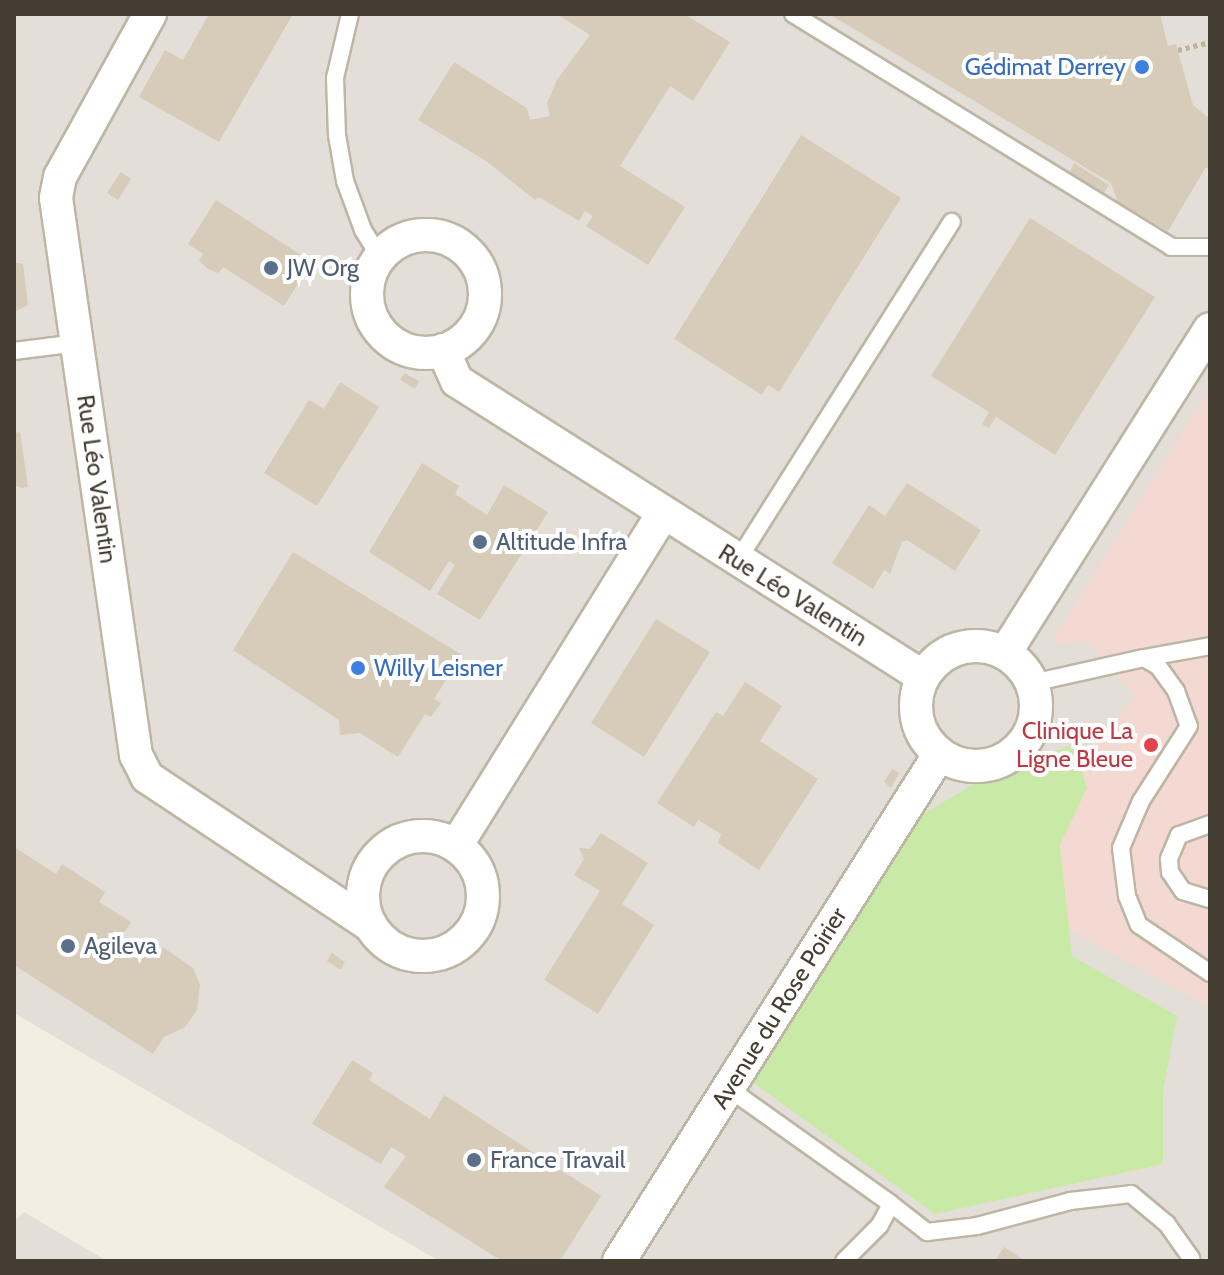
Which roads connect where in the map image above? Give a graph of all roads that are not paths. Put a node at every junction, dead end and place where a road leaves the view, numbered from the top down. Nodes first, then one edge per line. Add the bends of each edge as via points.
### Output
1 (150, 14) edge
2 (350, 14) edge
3 (793, 14) edge
4 (952, 222) dead end
5 (1210, 247) edge
6 (380, 257) junction
7 (1210, 329) edge
8 (77, 343) junction
9 (443, 350) junction
10 (14, 351) edge
11 (663, 514) junction
12 (738, 560) junction
13 (1210, 646) edge
14 (1005, 653) junction
15 (1144, 658) junction
16 (922, 676) junction
17 (1032, 683) junction
18 (939, 755) junction
19 (1210, 824) edge
20 (456, 846) junction
21 (370, 866) junction
22 (304, 878) junction
23 (1210, 899) edge
24 (371, 926) junction
25 (1210, 973) edge
26 (728, 1088) junction
27 (891, 1204) junction
28 (1191, 1258) dead end
29 (619, 1261) edge
30 (844, 1261) edge

1 - 8 street, Rue Léo Valentin via 60,177 56,198
2 - 6 lane via 335,78 337,135 345,181 363,230
3 - 5 lane via 1171,247
4 - 12 lane
6 - 9 street via 368,292 378,327 407,349
6 - 9 street via 410,237 430,235 467,251 479,267 485,297 476,326
7 - 14 street
8 - 10 lane
8 - 22 street, Rue Léo Valentin via 136,755 147,777
9 - 11 street, Rue Léo Valentin via 457,381
11 - 12 street, Rue Léo Valentin
11 - 20 street
12 - 16 street, Rue Léo Valentin
13 - 15 lane
14 - 16 street via 968,645 950,651
14 - 17 street
15 - 17 lane
15 - 25 lane via 1158,666 1176,691 1189,726 1141,801 1121,848 1127,896 1139,925
16 - 18 street via 916,692 919,727
17 - 18 street via 1034,722 1013,754 976,767
18 - 26 street, Avenue du Rose Poirier
19 - 23 lane via 1179,835 1169,859 1170,872 1183,891
20 - 21 street via 439,838 402,840
20 - 24 street, Rue Léo Valentin via 475,868 483,896 480,915 464,940 439,955 419,957 383,942
21 - 22 street
21 - 24 street via 363,894
22 - 24 street, Rue Léo Valentin
26 - 27 lane
26 - 29 street, Avenue du Rose Poirier
27 - 28 lane via 927,1232 977,1226 1070,1201 1131,1194 1167,1224
27 - 30 lane via 880,1225

